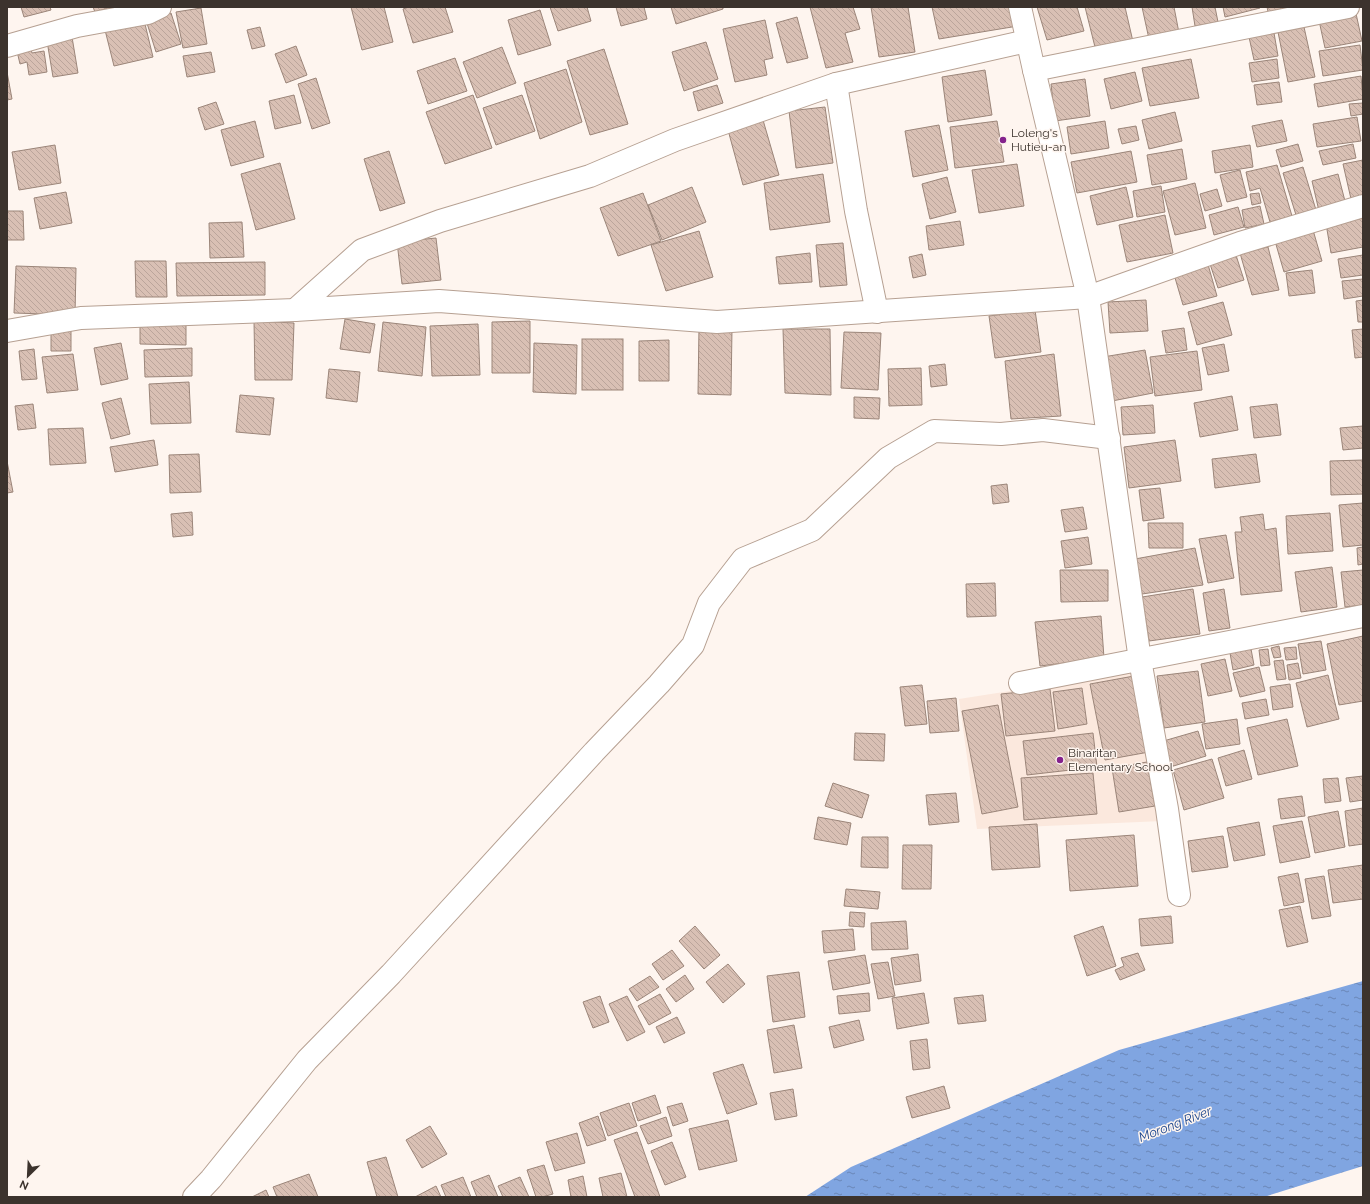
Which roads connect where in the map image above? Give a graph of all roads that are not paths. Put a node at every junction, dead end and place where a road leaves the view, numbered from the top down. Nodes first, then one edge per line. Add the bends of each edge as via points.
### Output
1 (160, 7) edge
2 (1020, 7) edge
3 (1348, 7) edge
4 (1027, 41) junction
5 (7, 46) edge
6 (1034, 70) junction
7 (836, 84) junction
8 (1363, 206) edge
9 (1088, 297) junction
10 (295, 310) junction
11 (877, 312) junction
12 (7, 331) edge
13 (1108, 438) junction
14 (1363, 616) edge
15 (1140, 660) junction
16 (1020, 682) dead end
17 (1179, 895) dead end
18 (194, 1197) edge

1 - 5 street via 148,13 77,26
2 - 4 street
3 - 6 street
4 - 6 street
4 - 7 street
6 - 9 street
7 - 10 street via 675,140 590,176 440,221 362,250
7 - 11 street via 856,211
8 - 9 street via 1240,243
9 - 11 street
9 - 13 street
10 - 11 street via 438,301 717,322
10 - 12 street via 81,318
13 - 15 street
13 - 18 street via 1043,430 1001,434 934,431 888,458 812,530 743,559 709,603 693,645 396,968 307,1060
14 - 15 street
15 - 16 street
15 - 17 street via 1167,809

